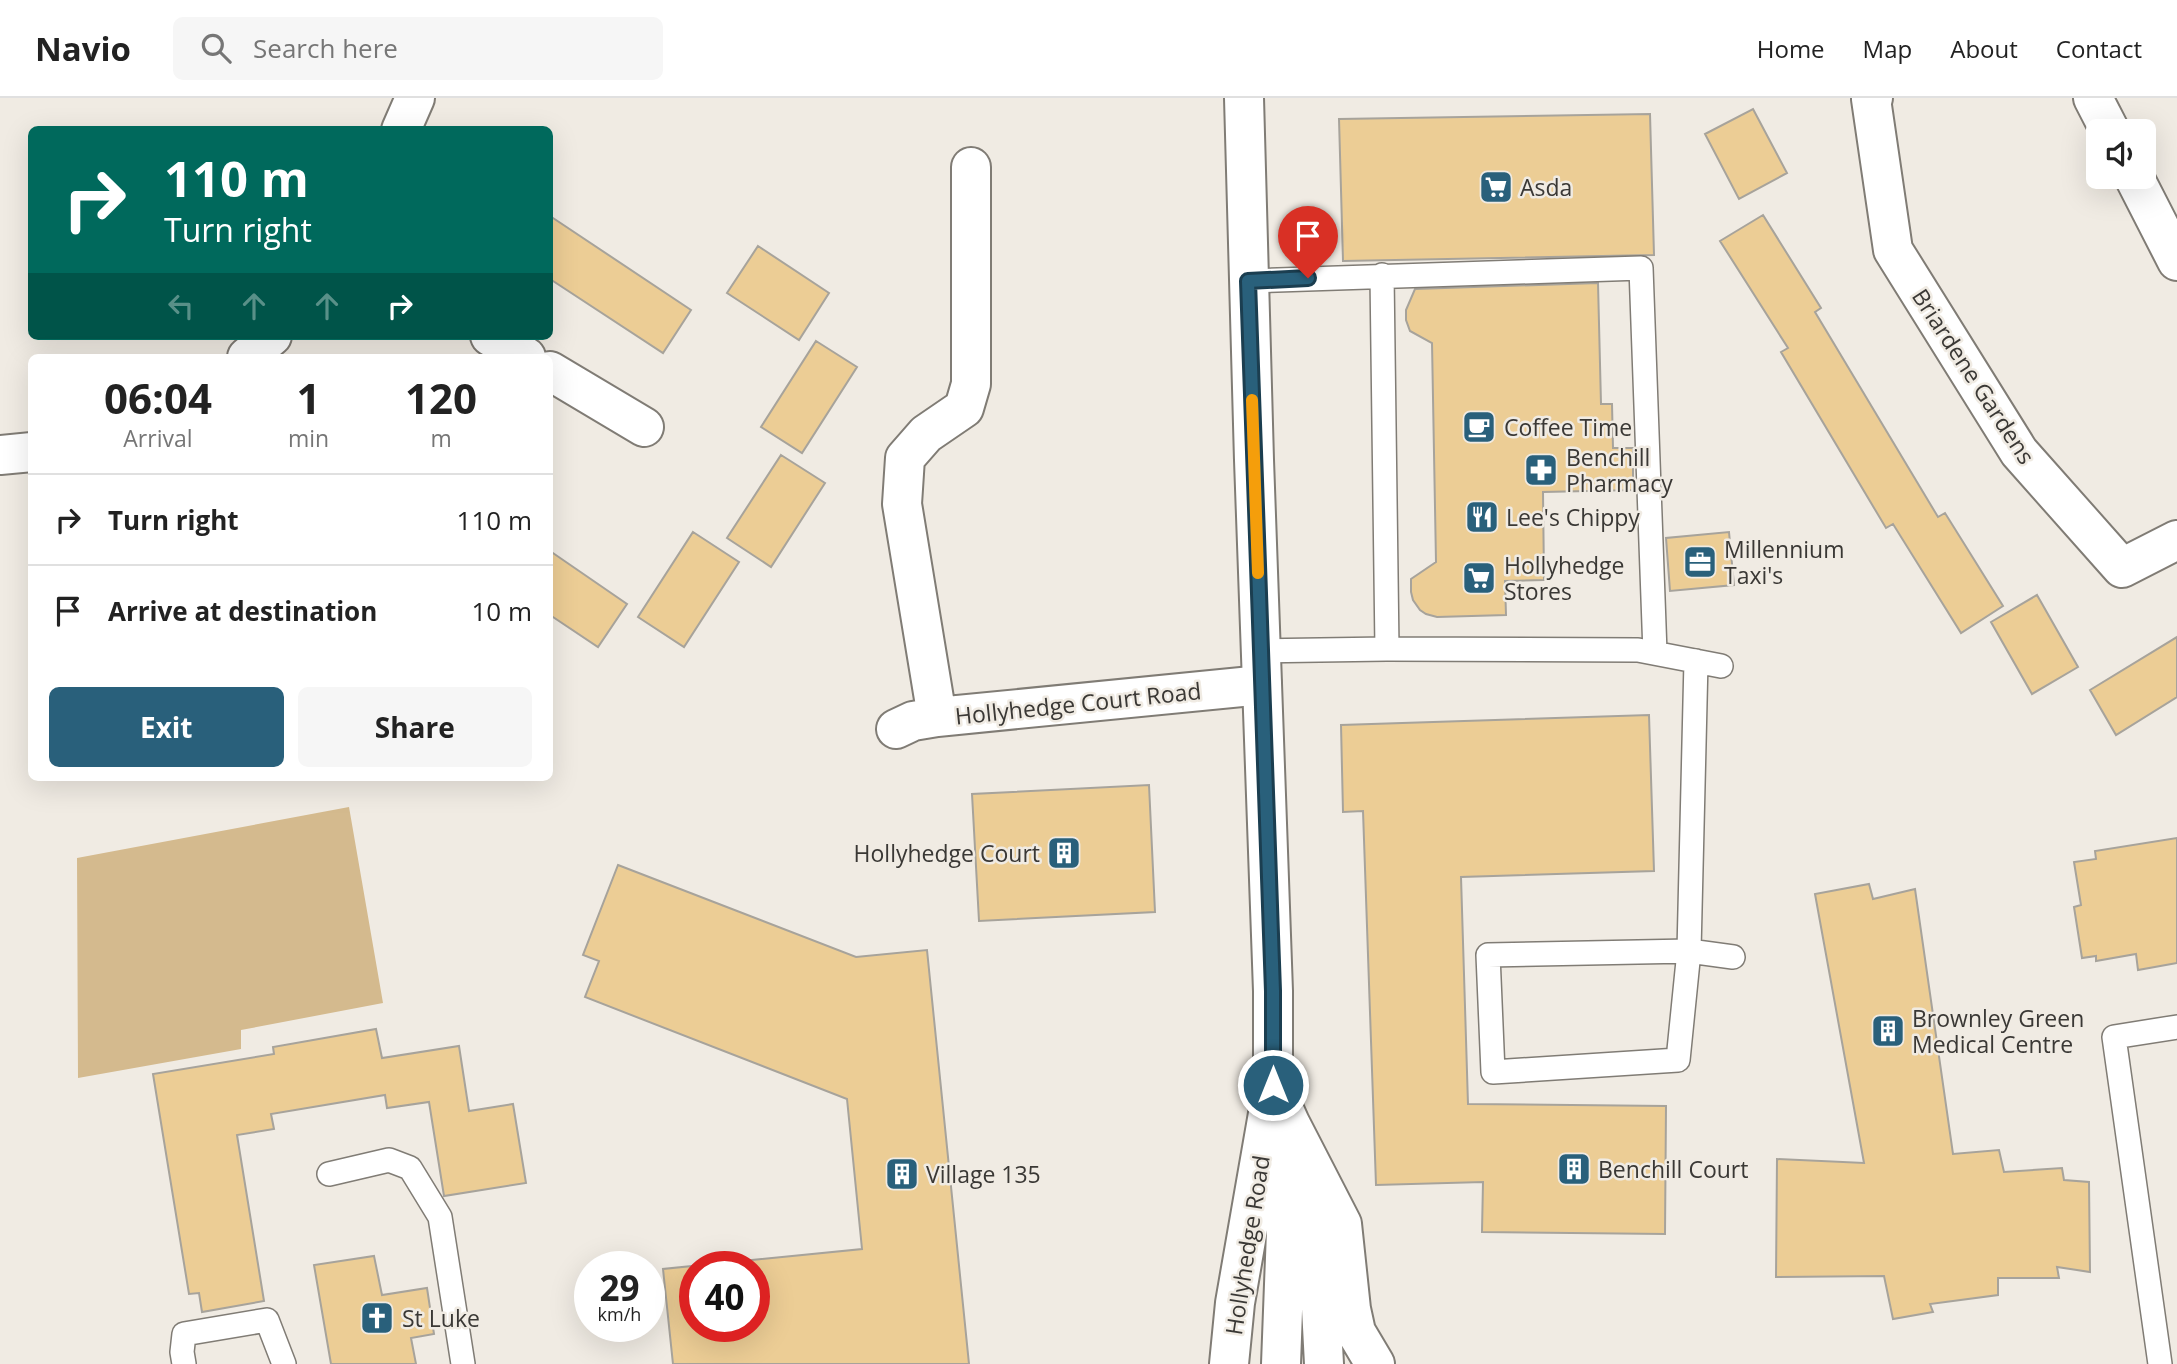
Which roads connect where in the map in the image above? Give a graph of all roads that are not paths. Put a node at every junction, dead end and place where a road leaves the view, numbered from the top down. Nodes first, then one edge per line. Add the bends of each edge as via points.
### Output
1 (415, 98) edge
2 (1244, 98) edge
3 (1874, 98) edge
4 (2093, 98) edge
5 (2104, 119) edge
6 (403, 126) edge
7 (971, 167) dead end
8 (2141, 189) edge
9 (2175, 251) edge
10 (1382, 275) junction
11 (1248, 281) junction
12 (267, 340) edge
13 (498, 340) edge
14 (251, 354) edge
15 (521, 354) edge
16 (553, 373) edge
17 (644, 428) dead end
18 (28, 452) edge
19 (0, 455) edge
20 (2177, 540) edge
21 (1387, 649) junction
22 (1656, 653) junction
23 (1696, 661) junction
24 (1721, 666) dead end
25 (1261, 668) junction
26 (937, 717) junction
27 (896, 729) dead end
28 (1689, 951) junction
29 (1733, 957) dead end
30 (2177, 1027) edge
31 (1273, 1085) junction
32 (1290, 1123) junction
33 (1313, 1165) junction
34 (329, 1174) dead end
35 (1235, 1303) junction
36 (184, 1364) edge
37 (284, 1364) edge
38 (463, 1364) edge
39 (1213, 1364) edge
40 (1229, 1364) edge
41 (1281, 1364) edge
42 (1324, 1364) edge
43 (1374, 1364) edge
44 (2160, 1364) edge

1 - 6 street
2 - 11 street, Hollyhedge Road
3 - 20 street, Briardene Gardens via 1894,250 2019,452 2122,568
4 - 5 street
7 - 26 street via 971,384 964,408 926,434 905,458 902,504
8 - 9 street
10 - 11 lane
10 - 21 lane
10 - 22 lane via 1641,268
11 - 25 street, Hollyhedge Road
12 - 14 street
13 - 15 street
16 - 17 street
18 - 19 street
21 - 22 lane
21 - 25 lane
22 - 23 lane
23 - 24 lane
23 - 28 lane
25 - 26 street, Hollyhedge Court Road
25 - 31 street, Hollyhedge Road
26 - 27 street, Hollyhedge Court Road
28 - 28 lane via 1678,1060 1493,1072 1488,956
28 - 29 lane
30 - 44 lane via 2114,1037
31 - 32 street, Hollyhedge Road
31 - 35 street, Hollyhedge Road
32 - 33 street, Hollyhedge Road
32 - 41 street
33 - 42 street, Hollyhedge Road
33 - 43 street via 1342,1224 1356,1332
34 - 38 lane via 389,1160 410,1168 440,1217
35 - 39 street
35 - 40 street, Hollyhedge Road
36 - 37 lane via 184,1334 267,1320

